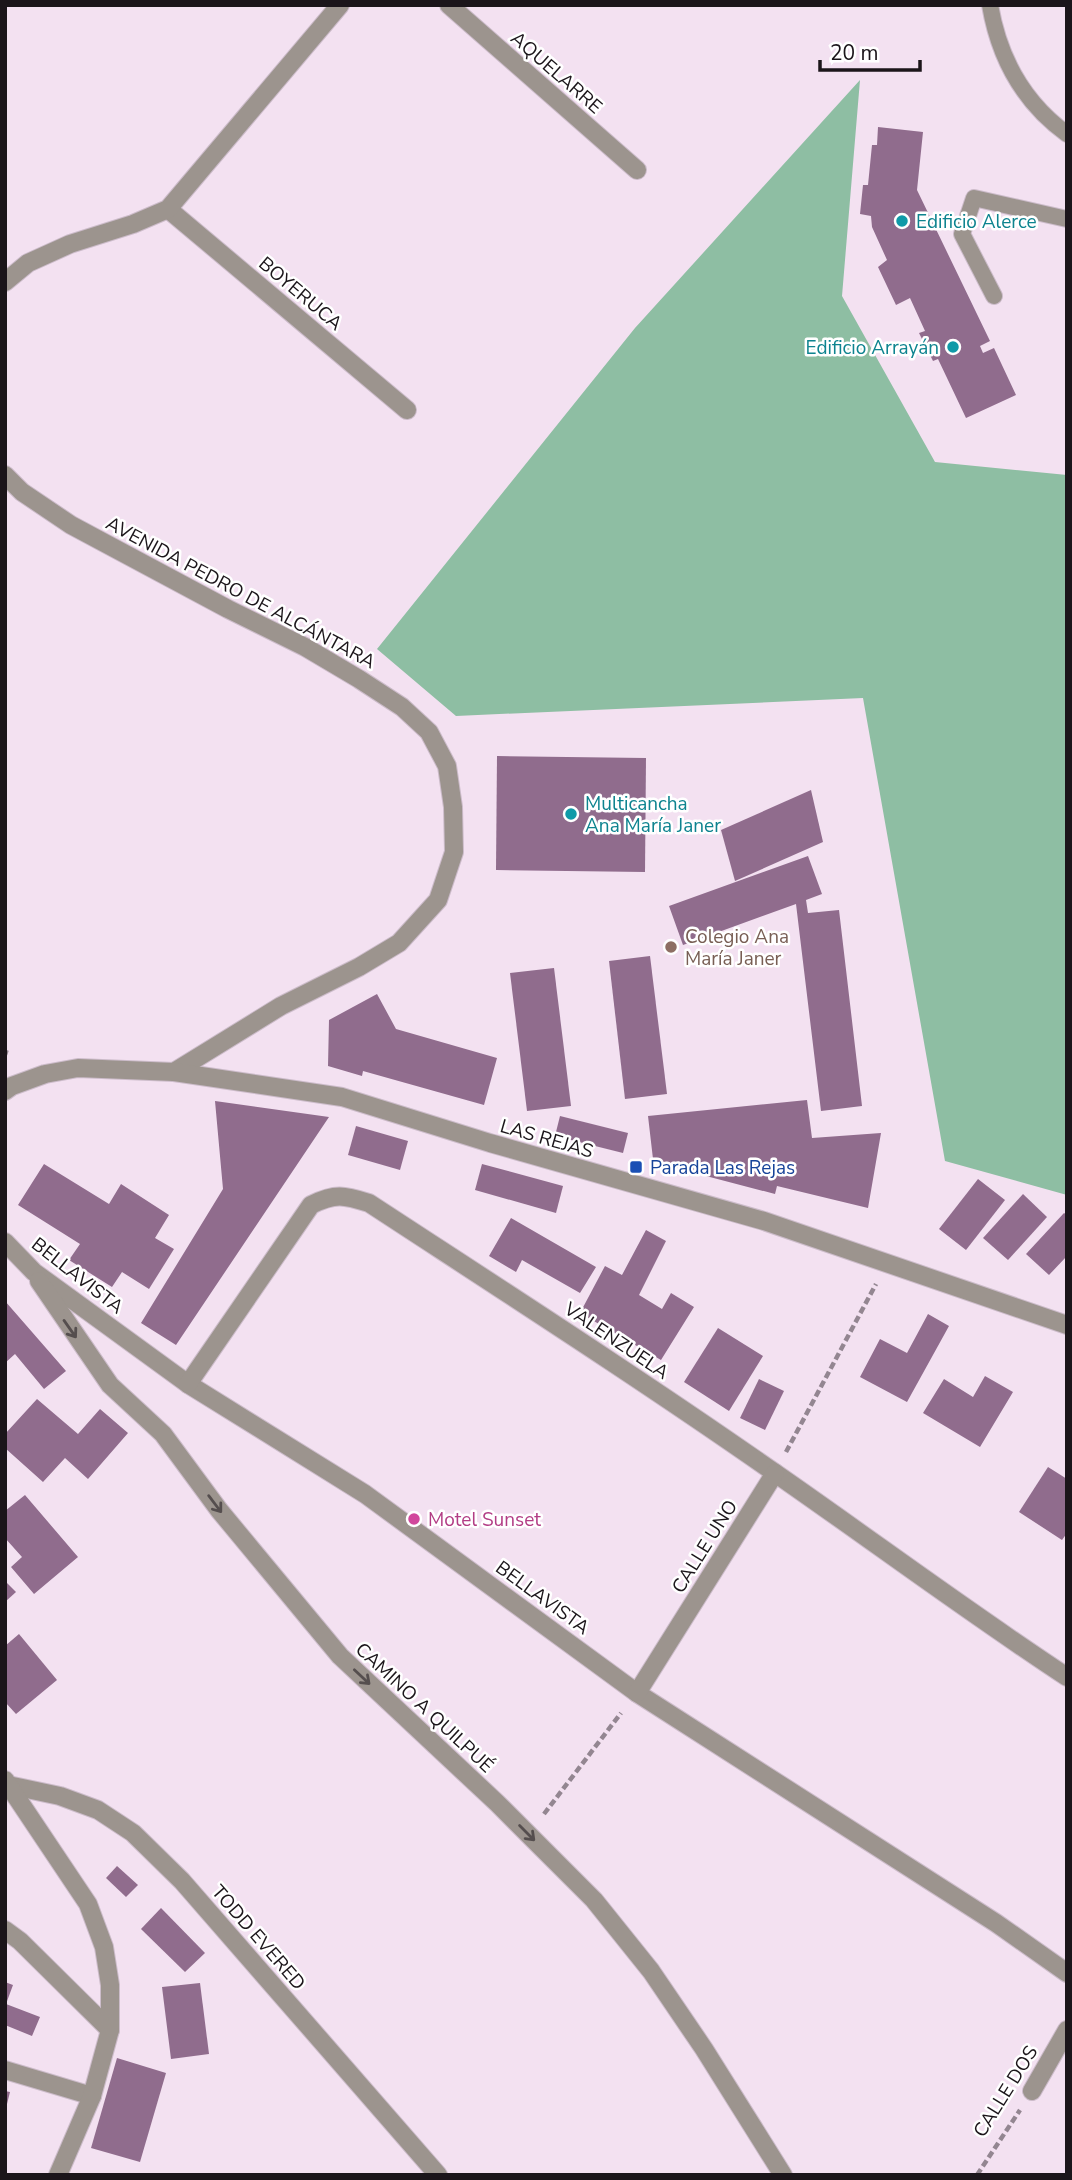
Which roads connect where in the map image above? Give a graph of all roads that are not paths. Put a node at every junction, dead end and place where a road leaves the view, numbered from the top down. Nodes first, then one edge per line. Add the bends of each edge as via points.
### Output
1 (340, 5) edge
2 (449, 5) edge
3 (990, 5) edge
4 (1067, 134) edge
5 (637, 170) dead end
6 (168, 209) junction
7 (1067, 219) edge
8 (5, 282) edge
9 (994, 296) dead end
10 (407, 410) dead end
11 (5, 475) edge
12 (174, 1072) junction
13 (5, 1090) edge
14 (5, 1242) edge
15 (34, 1272) junction
16 (1067, 1325) edge
17 (188, 1384) junction
18 (775, 1473) junction
19 (1067, 1677) edge
20 (637, 1693) junction
21 (7, 1783) edge
22 (5, 1930) edge
23 (1067, 1973) edge
24 (1067, 2029) edge
25 (110, 2030) junction
26 (5, 2070) edge
27 (1032, 2091) road end
28 (92, 2096) junction
29 (58, 2175) edge
30 (438, 2175) edge
31 (783, 2175) edge

1 - 6 street
2 - 5 street, AQUELARRE
3 - 4 lane via 1009,68 1031,100
6 - 8 street via 70,244 28,263
6 - 10 street, BOYERUCA
7 - 9 lane via 974,198 962,234
11 - 12 street, AVENIDA PEDRO DE ALCÁNTARA via 71,525 305,647 402,707 429,732 447,766 454,852 438,900 415,926 399,943 281,1006
12 - 13 street, LAS REJAS via 78,1068 45,1074
12 - 16 street, LAS REJAS via 342,1097 764,1221
14 - 15 street, BELLAVISTA
15 - 17 street, BELLAVISTA
15 -> 31 street, CAMINO A QUILPUÉ via 110,1385 163,1434 219,1510 340,1656 594,1900 651,1971
17 - 18 street, VALENZUELA via 310,1205 329,1196 351,1197 381,1210
17 - 20 street, BELLAVISTA via 365,1494
18 - 19 street, VALENZUELA
18 - 20 street, CALLE UNO
20 - 23 street, BELLAVISTA
21 - 25 street via 88,1904 104,1947
21 - 30 street, TODD EVERED via 98,1810 133,1833 182,1881
22 - 25 street
24 - 27 street, CALLE DOS
25 - 28 street
26 - 28 street
28 - 29 street

